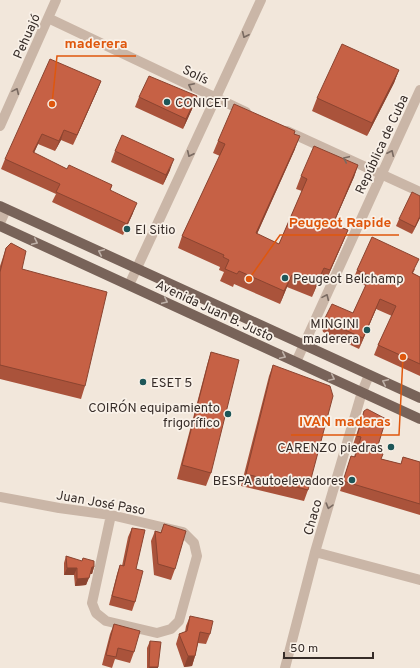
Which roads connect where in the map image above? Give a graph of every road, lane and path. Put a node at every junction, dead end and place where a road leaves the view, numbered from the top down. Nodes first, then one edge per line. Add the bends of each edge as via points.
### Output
1 (56, 0) edge
2 (261, 0) edge
3 (48, 18) junction
4 (420, 90) edge
5 (216, 98) junction
6 (259, 118) edge
7 (0, 126) edge
8 (280, 128) edge
9 (381, 175) junction
10 (420, 192) edge
11 (3, 207) edge
12 (0, 224) edge
13 (137, 269) junction
14 (129, 285) junction
15 (304, 345) junction
16 (296, 362) junction
17 (369, 375) junction
18 (362, 392) junction
19 (420, 398) edge
20 (420, 419) edge
21 (0, 496) edge
22 (111, 515) junction
23 (315, 552) junction
24 (420, 580) edge
25 (284, 668) edge

1 - 3 street, Pehuajó
2 -> 5 street
5 -> 3 street, Solís
7 -> 3 street, Pehuajó
9 -> 4 street, República de Cuba
5 - 6 street, Solís
5 -> 13 street
9 -> 8 street
9 - 10 street
15 -> 9 street, República de Cuba
11 - 12 street
13 -> 11 main road, Avenida Juan B. Justo
12 -> 14 main road, Avenida Juan B. Justo
13 - 14 street
13 - 15 main road, Avenida Juan B. Justo
14 -> 16 main road, Avenida Juan B. Justo
15 - 16 street, República de Cuba
15 - 17 main road, Avenida Juan B. Justo
16 -> 18 main road, Avenida Juan B. Justo
17 - 18 street, Chaco
19 -> 17 main road, Avenida Juan B. Justo
18 - 20 main road, Avenida Juan B. Justo
18 -> 23 street, Chaco
21 - 22 street, Juan José Paso
22 - 22 street, Juan José Paso via 92,603 96,613 106,621 157,633 171,629 179,620 197,556 194,543 183,532
23 - 24 street
23 - 25 street, Chaco

